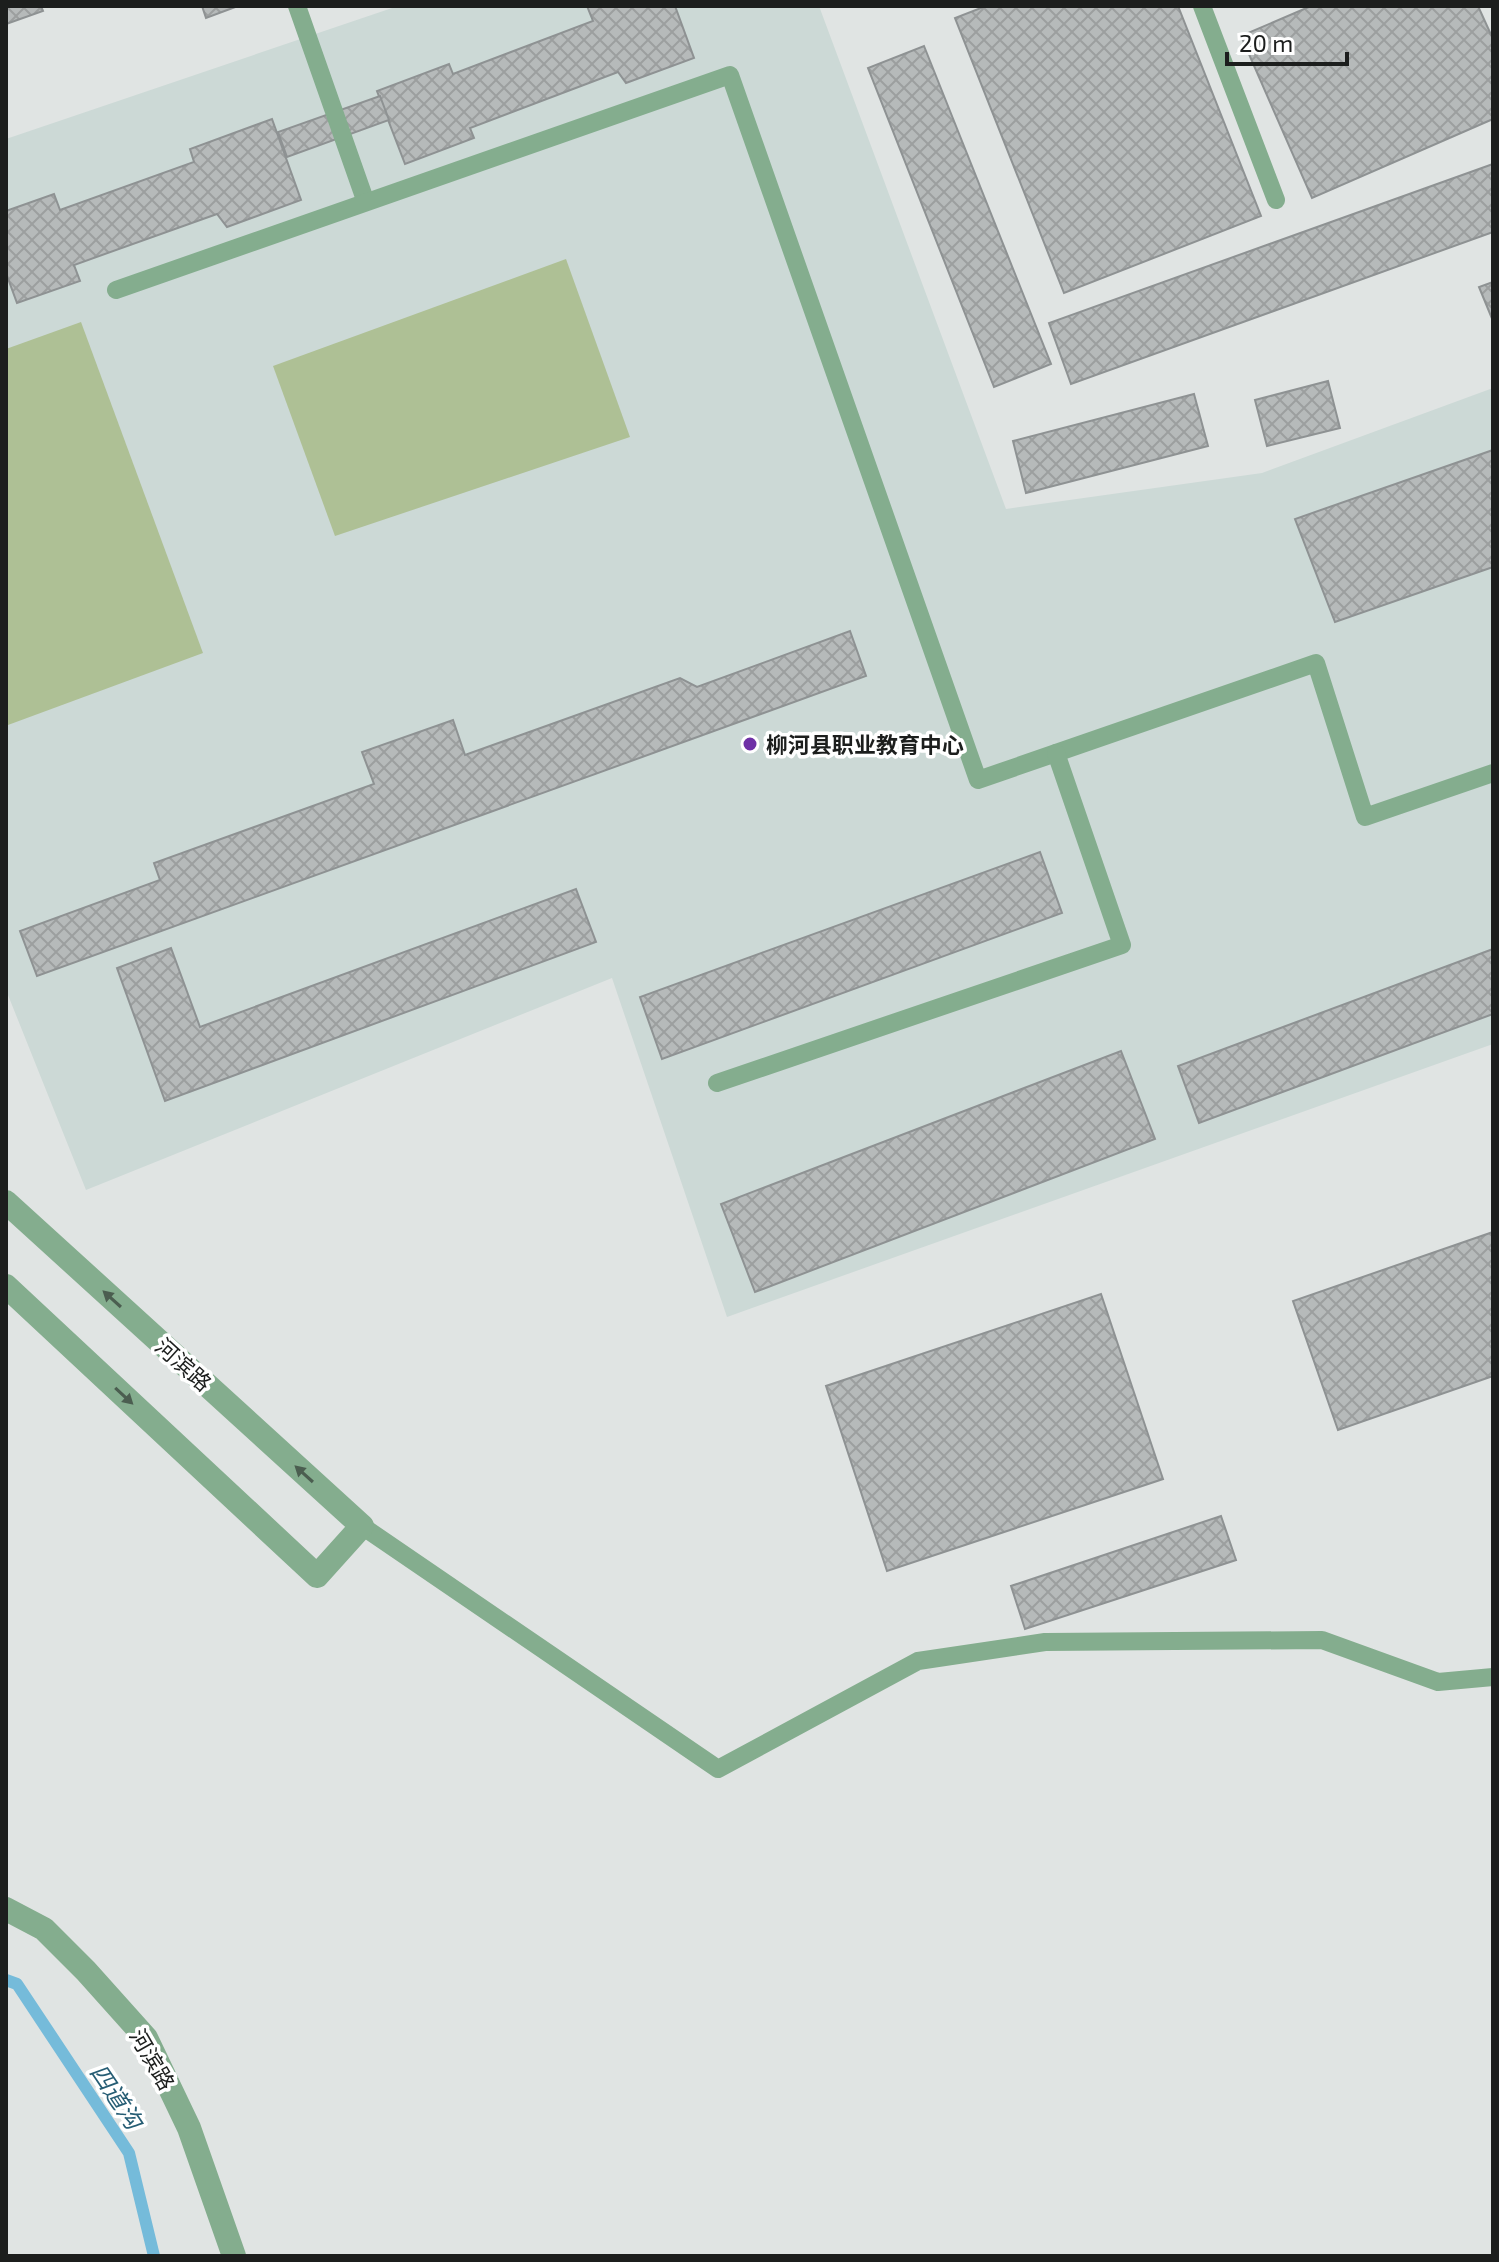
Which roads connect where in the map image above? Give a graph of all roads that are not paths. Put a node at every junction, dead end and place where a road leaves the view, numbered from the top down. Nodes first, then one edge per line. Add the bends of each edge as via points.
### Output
1 (297, 6) edge
2 (1202, 6) edge
3 (363, 194) dead end
4 (1276, 200) dead end
5 (116, 290) dead end
6 (1056, 753) junction
7 (1493, 773) edge
8 (717, 1083) dead end
9 (6, 1202) edge
10 (6, 1286) edge
11 (362, 1526) junction
12 (1493, 1677) edge
13 (6, 1909) edge
14 (234, 2256) edge

1 - 3 lane
2 - 4 lane
5 - 6 lane via 730,75 978,780
6 - 7 lane via 1316,663 1365,817
6 - 8 lane via 1122,945
11 -> 9 street, 河滨路
10 -> 11 street via 317,1576
11 - 12 lane via 718,1769 918,1661 1045,1642 1322,1640 1438,1682
13 - 14 street, 河滨路 via 44,1929 146,2038 189,2128

